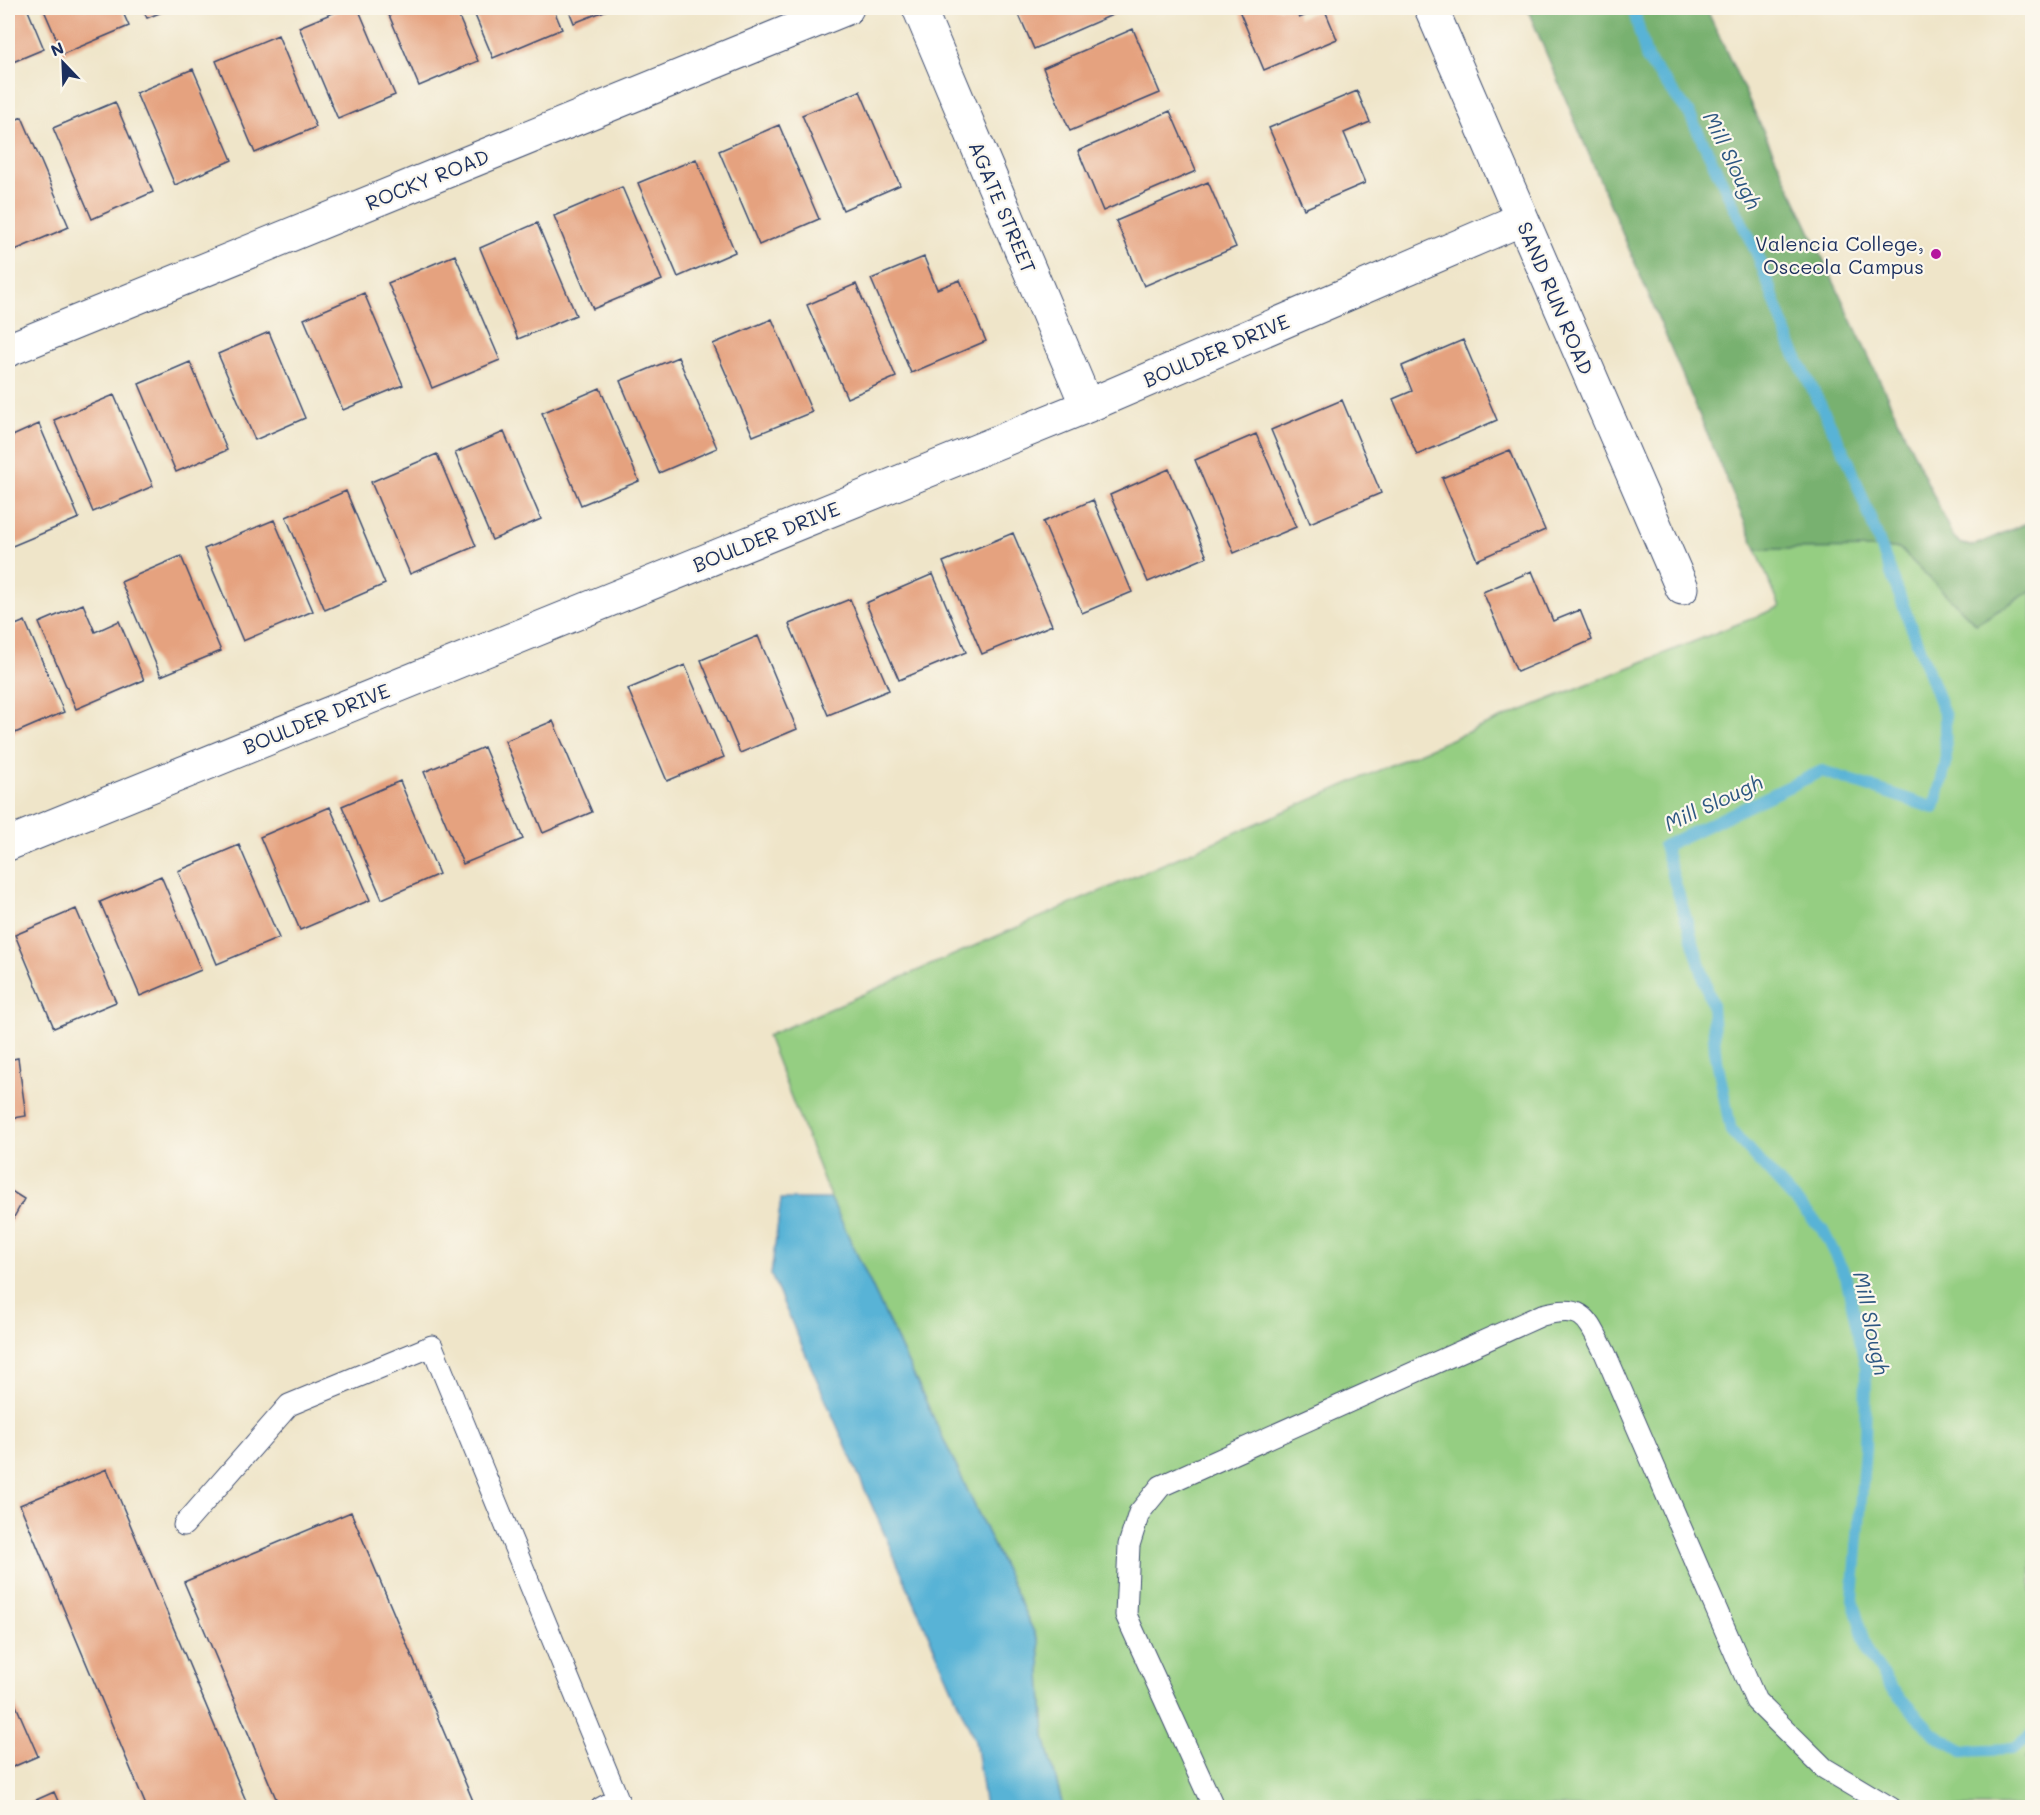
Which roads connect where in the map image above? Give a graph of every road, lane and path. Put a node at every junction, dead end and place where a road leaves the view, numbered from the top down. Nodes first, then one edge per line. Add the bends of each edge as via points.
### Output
1 (847, 8) edge
2 (919, 8) edge
3 (1431, 8) edge
4 (1522, 219) junction
5 (8, 350) edge
6 (1087, 406) junction
7 (1682, 588) dead end
8 (8, 844) edge
9 (184, 1525) dead end
10 (602, 1808) edge
11 (1214, 1808) edge
12 (1891, 1808) edge

1 - 5 street, ROCKY ROAD
2 - 6 street, AGATE STREET
3 - 4 street, SAND RUN ROAD
4 - 6 street, BOULDER DRIVE
4 - 7 street, SAND RUN ROAD
6 - 8 street, BOULDER DRIVE
9 - 10 lane via 289,1404 432,1346 618,1799
11 - 12 lane via 1126,1615 1129,1545 1138,1513 1161,1486 1531,1320 1559,1311 1576,1311 1588,1321 1605,1353 1756,1701 1824,1768

